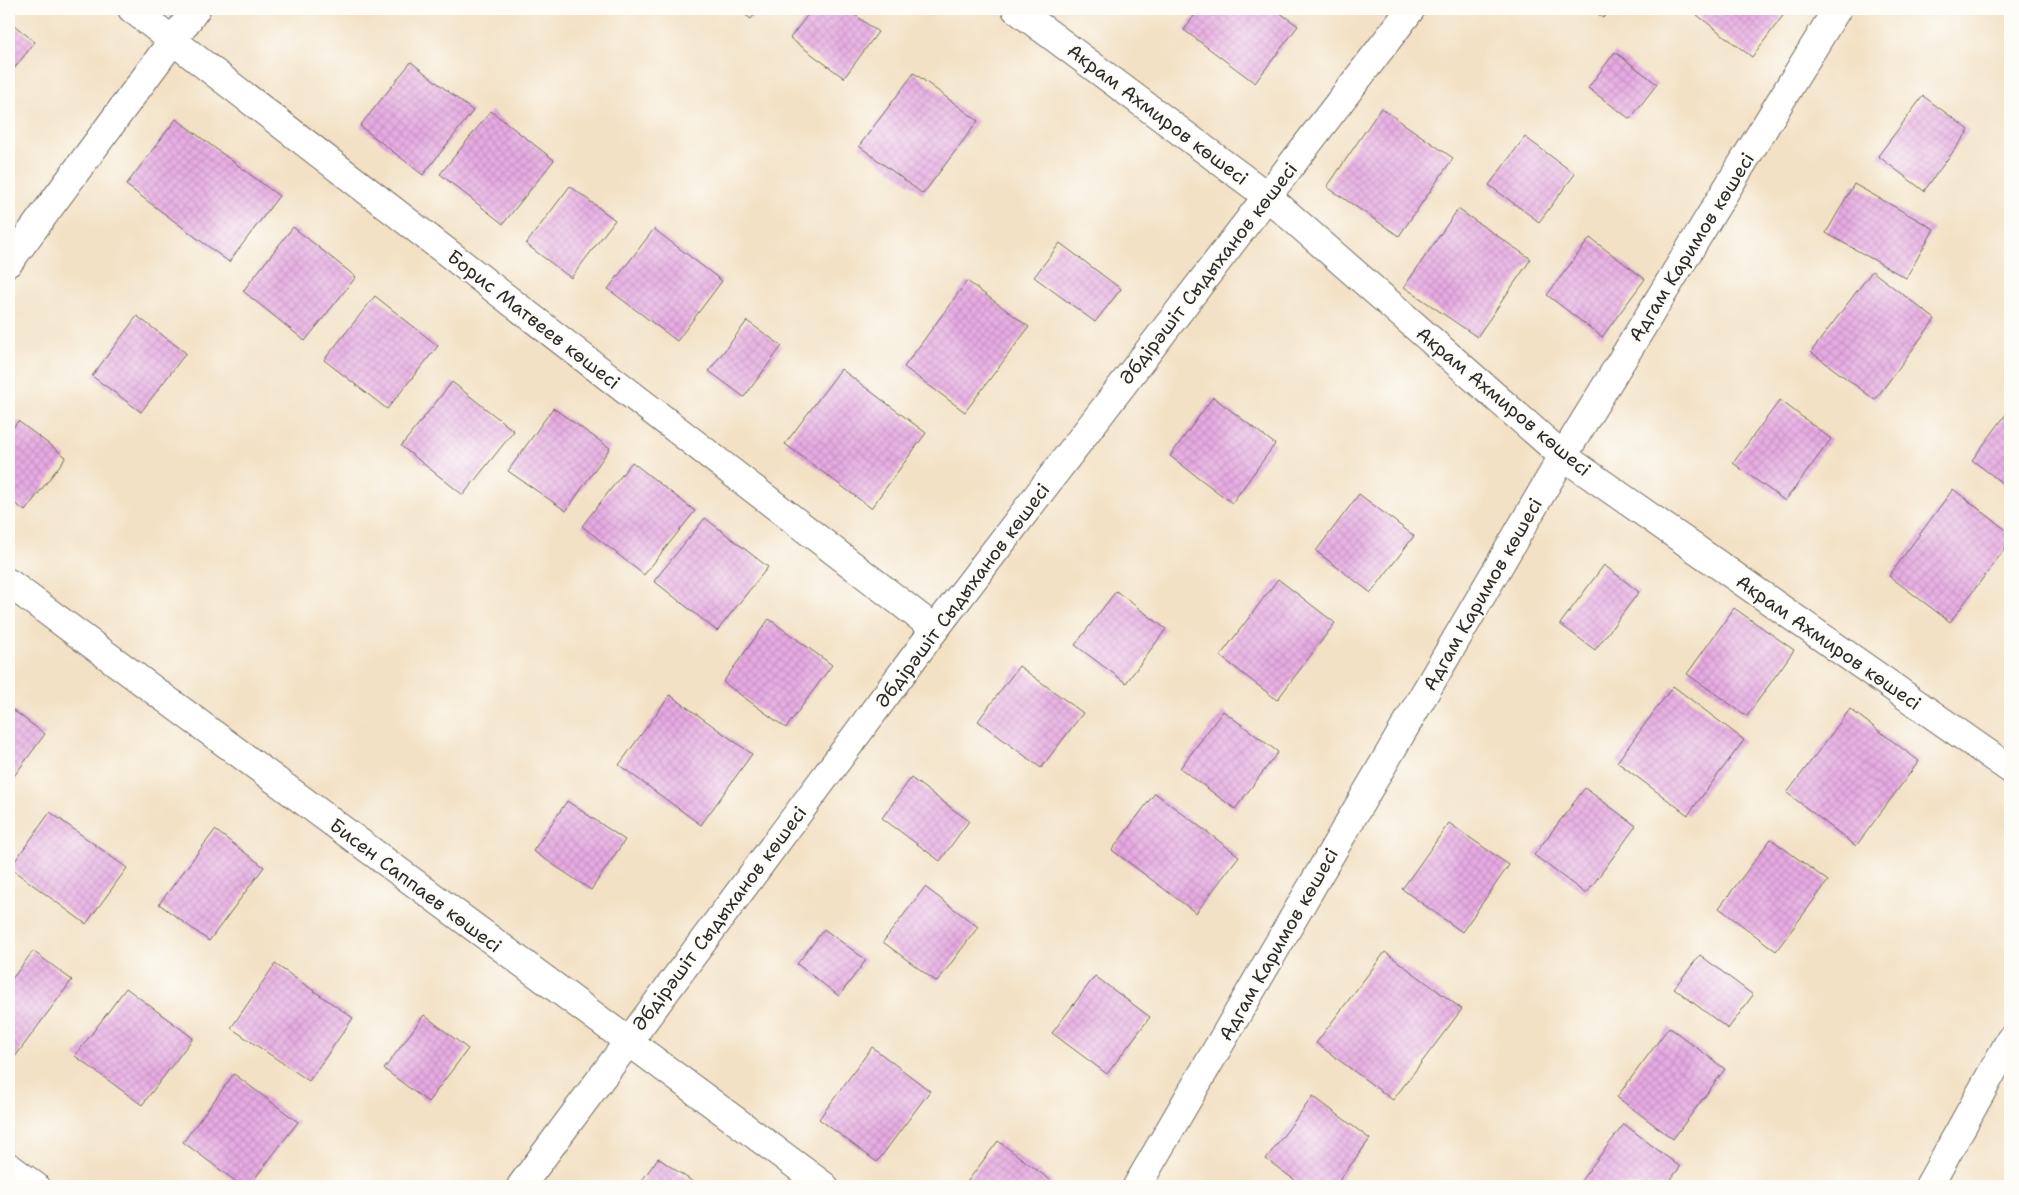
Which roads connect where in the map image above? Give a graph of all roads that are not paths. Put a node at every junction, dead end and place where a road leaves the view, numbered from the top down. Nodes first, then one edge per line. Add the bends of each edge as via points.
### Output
1 (132, 9) edge
2 (196, 9) edge
3 (1016, 9) edge
4 (1411, 9) edge
5 (1837, 9) edge
6 (173, 40) junction
7 (1268, 196) junction
8 (9, 262) edge
9 (1563, 456) junction
10 (9, 583) edge
11 (935, 629) junction
12 (2010, 769) edge
13 (2010, 1040) edge
14 (627, 1041) junction
15 (9, 1167) edge
16 (35, 1186) edge
17 (521, 1186) edge
18 (824, 1186) edge
19 (1138, 1186) edge
20 (1929, 1186) edge

1 - 6 street, Борис Матвеев көшесі
2 - 6 street
3 - 7 street, Акрам Ахмиров көшесі
4 - 7 street, Әбдірәшіт Сыдыханов көшесі
5 - 9 street, Адгам Каримов көшесі
6 - 8 street
6 - 11 street, Борис Матвеев көшесі
7 - 9 street, Акрам Ахмиров көшесі
7 - 11 street, Әбдірәшіт Сыдыханов көшесі
9 - 12 street, Акрам Ахмиров көшесі
9 - 19 street, Адгам Каримов көшесі
10 - 14 street, Бисен Саппаев көшесі
11 - 14 street, Әбдірәшіт Сыдыханов көшесі
13 - 20 street
14 - 17 street, Әбдірәшіт Сыдыханов көшесі
14 - 18 street, Бисен Саппаев көшесі
15 - 16 street

